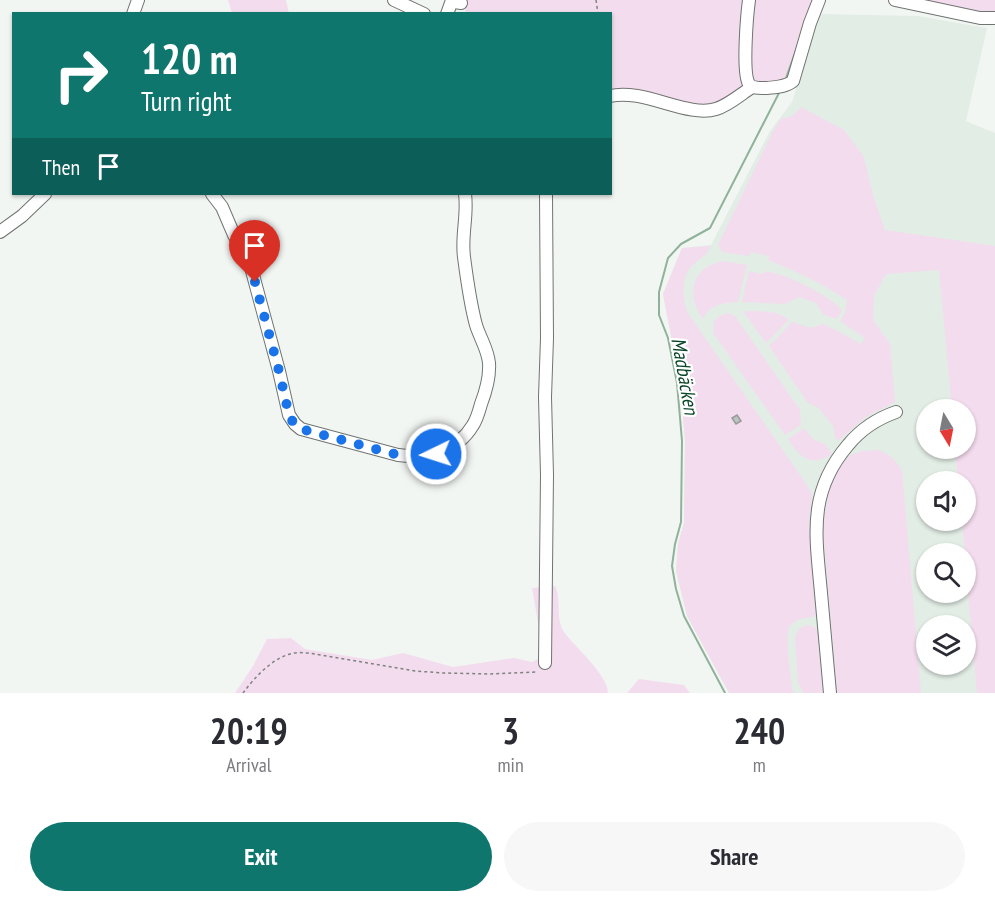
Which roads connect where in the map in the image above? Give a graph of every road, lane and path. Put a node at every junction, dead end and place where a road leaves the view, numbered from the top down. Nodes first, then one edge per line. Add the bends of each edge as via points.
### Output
1 (394, 0) edge
2 (749, 0) edge
3 (819, 0) edge
4 (895, 0) edge
5 (461, 5) edge
6 (420, 12) edge
7 (448, 12) edge
8 (995, 18) edge
9 (752, 87) junction
10 (612, 96) edge
11 (44, 195) edge
12 (213, 195) edge
13 (465, 195) edge
14 (546, 195) edge
15 (0, 232) edge
16 (896, 412) dead end
17 (545, 663) joint
18 (243, 693) edge
19 (830, 693) edge

1 - 6 street
2 - 9 street via 747,75
3 - 9 street via 793,81 786,86
4 - 8 street
5 - 7 street via 451,3
9 - 10 street via 725,105 704,111 652,99
11 - 15 street
12 - 13 street via 247,256 294,424 413,457 446,450 467,434 487,387 489,363 473,312 463,253
14 - 17 street
16 - 19 street via 858,434 832,466 819,503 816,536
17 - 18 path via 538,673 444,674 295,653 281,657

